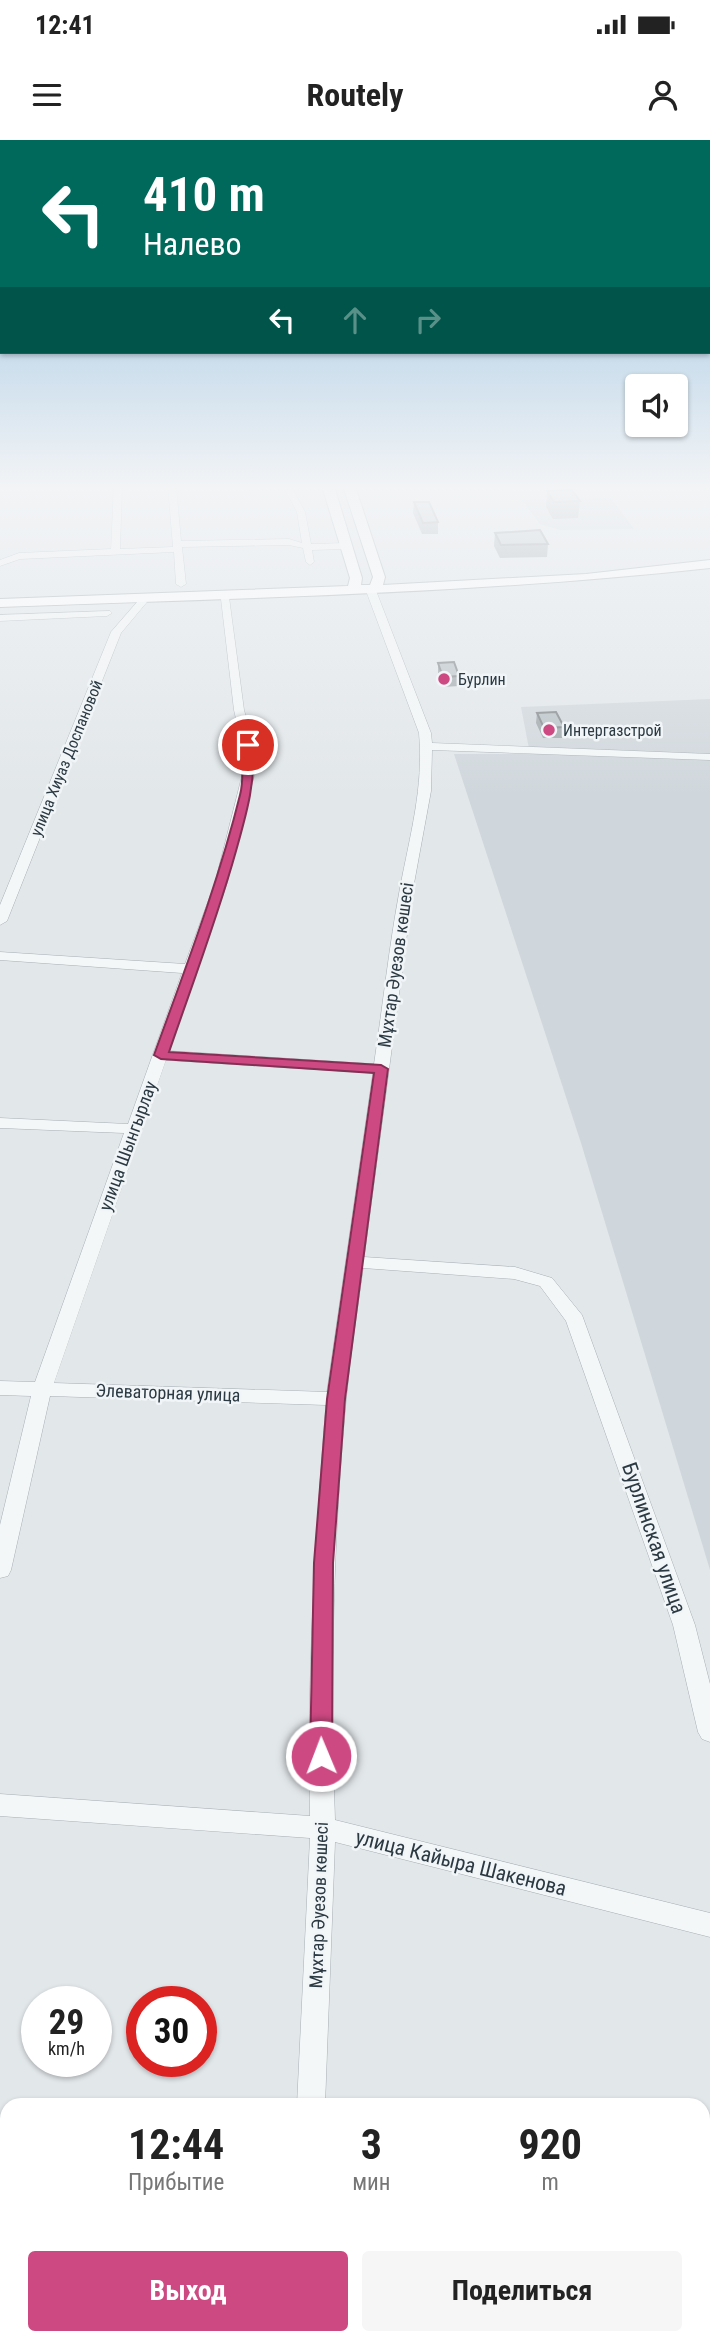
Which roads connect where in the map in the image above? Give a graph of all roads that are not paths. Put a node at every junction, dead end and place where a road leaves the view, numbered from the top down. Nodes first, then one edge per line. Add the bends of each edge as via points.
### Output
1 (372, 588) edge
2 (336, 589) edge
3 (369, 589) edge
4 (226, 599) junction
5 (142, 602) junction
6 (0, 605) edge
7 (107, 613) dead end
8 (0, 618) edge
9 (427, 746) junction
10 (710, 757) edge
11 (0, 921) edge
12 (0, 956) edge
13 (191, 969) junction
14 (161, 1055) junction
15 (381, 1069) junction
16 (0, 1123) edge
17 (133, 1129) junction
18 (355, 1262) junction
19 (0, 1388) edge
20 (42, 1389) junction
21 (336, 1399) junction
22 (0, 1570) edge
23 (710, 1732) edge
24 (0, 1805) edge
25 (323, 1828) junction
26 (710, 1925) edge
27 (311, 2098) edge

1 - 9 street
2 - 6 main road
3 - 4 main road via 348,594
4 - 5 main road
4 - 13 street, улица Шынгырлау via 250,768 221,883
5 - 6 main road
5 - 11 street, улица Хиуаз Доспановой via 116,632
7 - 8 street
9 - 10 street
9 - 15 street, Мұхтар Әуезов көшесі
12 - 13 street
13 - 14 street, улица Шынгырлау
14 - 15 street
14 - 17 street, улица Шынгырлау
15 - 18 street, Мұхтар Әуезов көшесі
16 - 17 street
17 - 20 street, улица Шынгырлау
18 - 21 street, Мұхтар Әуезов көшесі
18 - 23 street, Бурлинская улица via 515,1273 546,1282 575,1319 684,1625
19 - 20 street, Элеваторная улица
20 - 21 street, Элеваторная улица
20 - 22 street, улица Шынгырлау
21 - 25 street, Мұхтар Әуезов көшесі via 324,1563
24 - 25 street, улица Кайыра Шакенова
25 - 26 street, улица Кайыра Шакенова
25 - 27 street, Мұхтар Әуезов көшесі

